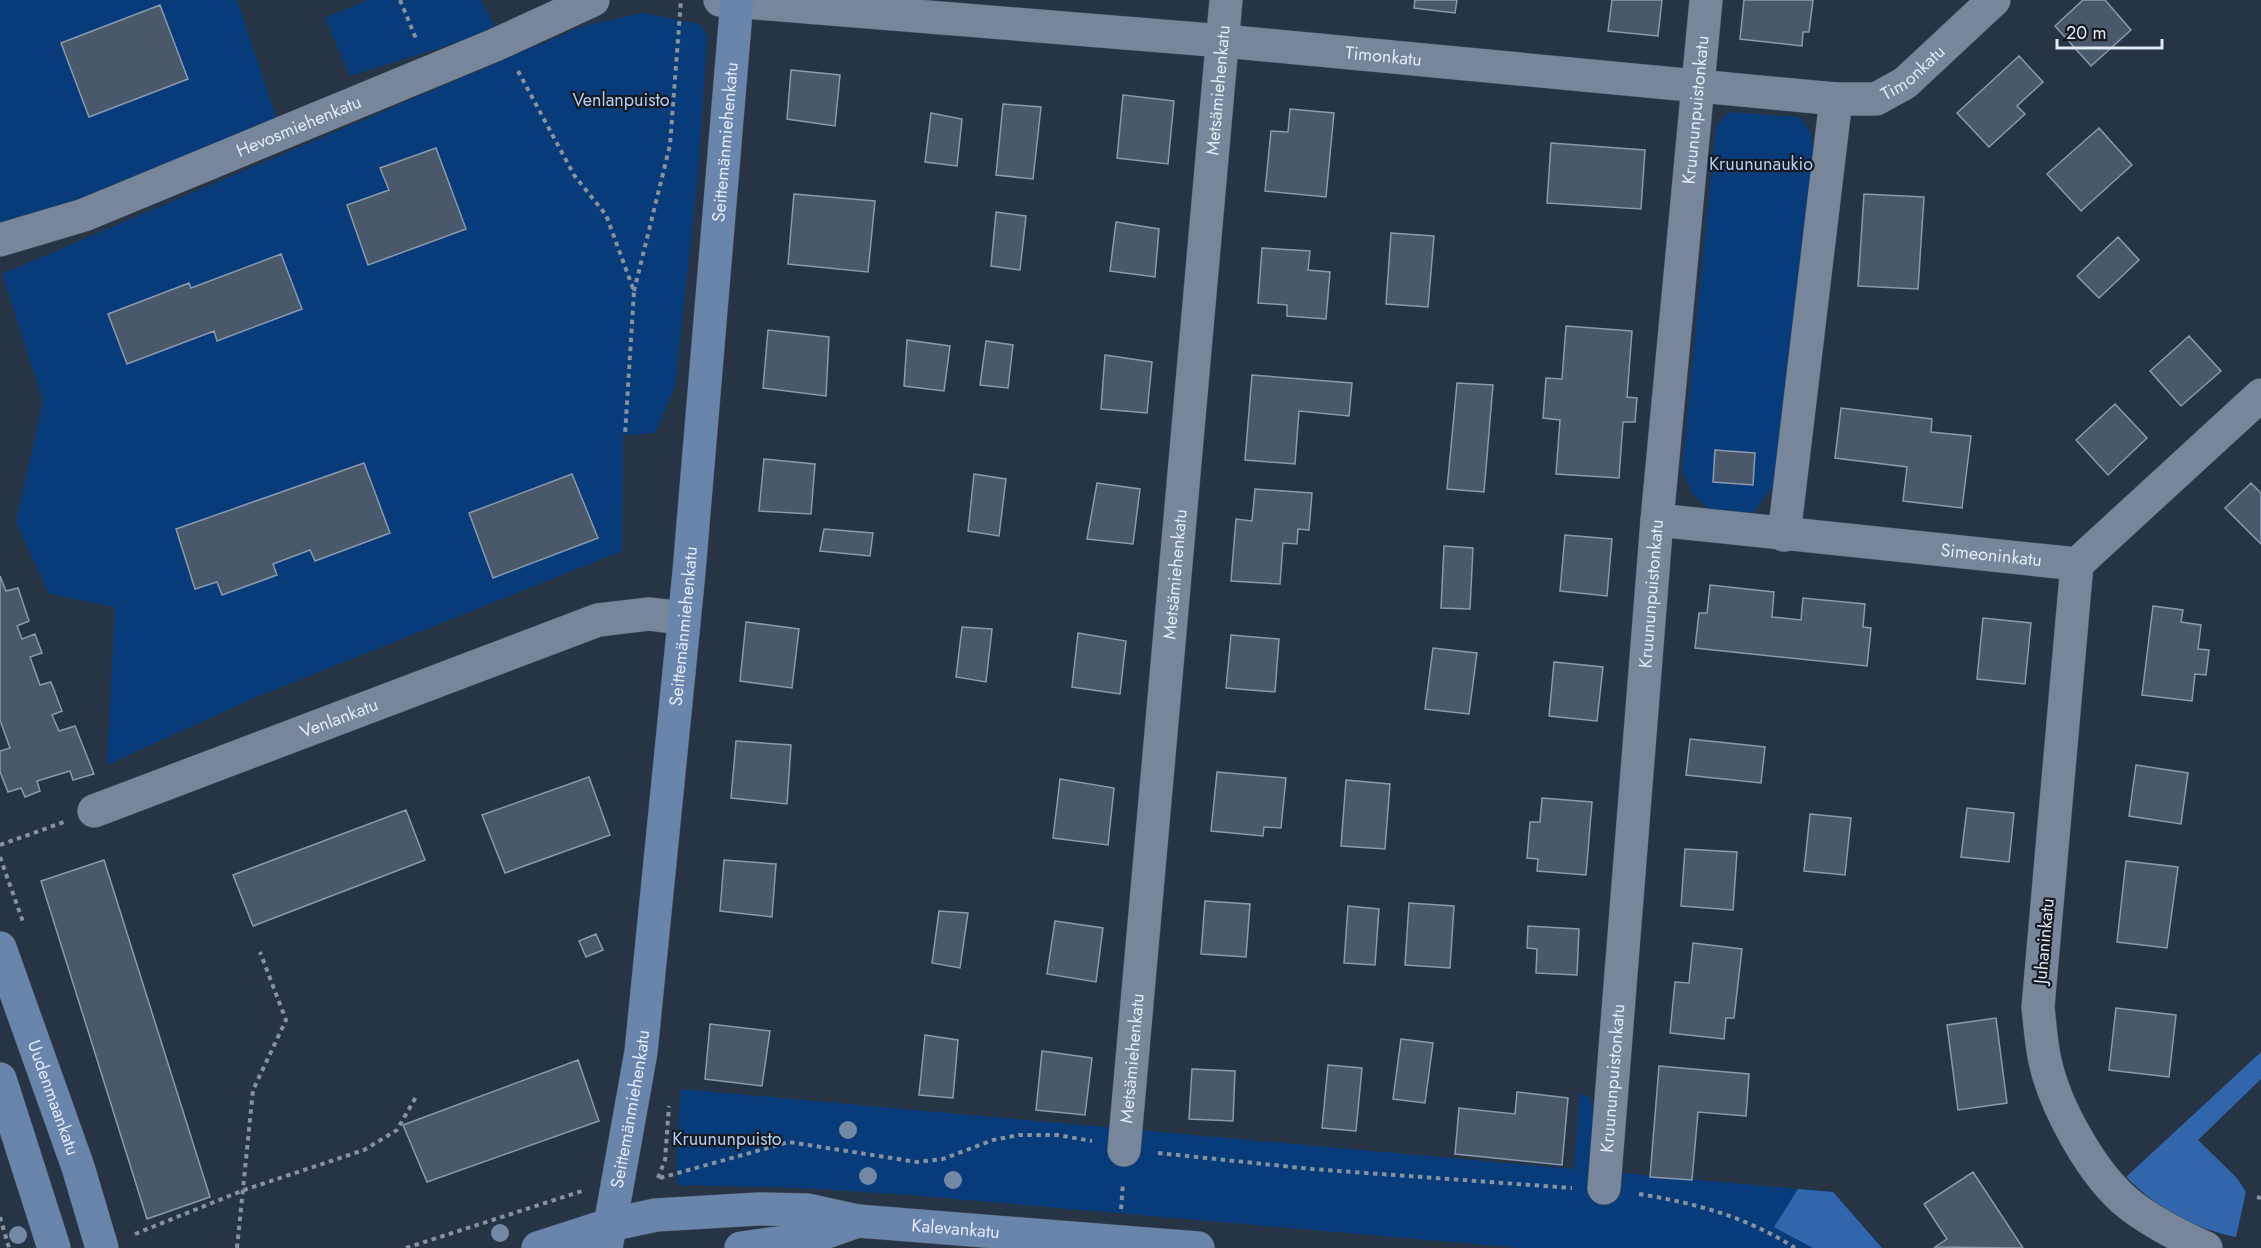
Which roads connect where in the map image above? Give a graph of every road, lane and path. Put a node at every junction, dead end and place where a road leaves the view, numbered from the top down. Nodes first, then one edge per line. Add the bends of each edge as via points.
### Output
1 (400, 0) edge
2 (593, 0) edge
3 (681, 0) edge
4 (731, 0) edge
5 (1226, 0) edge
6 (1706, 0) edge
7 (1994, 0) edge
8 (503, 41) junction
9 (1223, 41) junction
10 (430, 72) junction
11 (1698, 85) junction
12 (1836, 99) junction
13 (0, 240) edge
14 (634, 291) junction
15 (2261, 395) edge
16 (625, 435) dead end
17 (1657, 520) junction
18 (1784, 535) junction
19 (2077, 564) junction
20 (683, 618) junction
21 (94, 811) joint
22 (0, 845) edge
23 (0, 948) edge
24 (260, 952) dead end
25 (0, 1079) edge
26 (417, 1095) dead end
27 (1124, 1150) dead end
28 (658, 1179) dead end
29 (616, 1186) junction
30 (1604, 1188) joint
31 (244, 1190) junction
32 (1123, 1192) dead end
33 (1120, 1214) dead end
34 (0, 1217) edge
35 (858, 1221) junction
36 (135, 1234) dead end
37 (607, 1236) edge
38 (9, 1248) edge
39 (54, 1248) edge
40 (102, 1248) edge
41 (237, 1248) edge
42 (406, 1248) edge
43 (538, 1248) edge
44 (741, 1248) edge
45 (1198, 1248) edge
46 (1795, 1248) edge
47 (2206, 1248) edge

1 - 10 path
2 - 8 street, Hevosmiehenkatu
3 - 14 path via 670,145
4 - 9 street, Timonkatu
4 - 20 main road, Seittemänmiehenkatu
5 - 9 street, Metsämiehenkatu
6 - 11 street, Kruununpuistonkatu
7 - 12 street, Timonkatu via 1905,83 1876,99
8 - 10 street, Hevosmiehenkatu
8 - 14 path via 574,176 606,215
9 - 11 street, Timonkatu
9 - 27 street, Metsämiehenkatu
10 - 13 street, Hevosmiehenkatu via 84,215
11 - 12 street, Timonkatu
11 - 17 street, Kruununpuistonkatu
12 - 18 street
14 - 16 path
15 - 19 street
17 - 18 street, Simeoninkatu
17 - 30 street, Kruununpuistonkatu
18 - 19 street, Simeoninkatu
19 - 47 street, Juhaninkatu via 2038,1006 2045,1061 2057,1101 2102,1175 2129,1204 2173,1234
20 - 21 street, Venlankatu via 649,614 598,620
20 - 29 main road, Seittemänmiehenkatu via 641,1052
21 - 22 path
23 - 40 main road, Uudenmaankatu via 78,1167
24 - 31 path via 286,1020 253,1090
25 - 39 main road
26 - 31 path via 397,1130 364,1150
28 - 29 path
29 - 37 main road, Seittemänmiehenkatu
29 - 42 path via 584,1191
30 - 46 path via 1682,1201 1744,1220
31 - 36 path
31 - 41 path
32 - 33 path
34 - 38 path
35 - 37 main road, Kalevankatu via 808,1210 656,1215
35 - 44 main road, Kalevankatu via 807,1239
35 - 45 main road, Kalevankatu
37 - 43 main road, Kalevankatu

